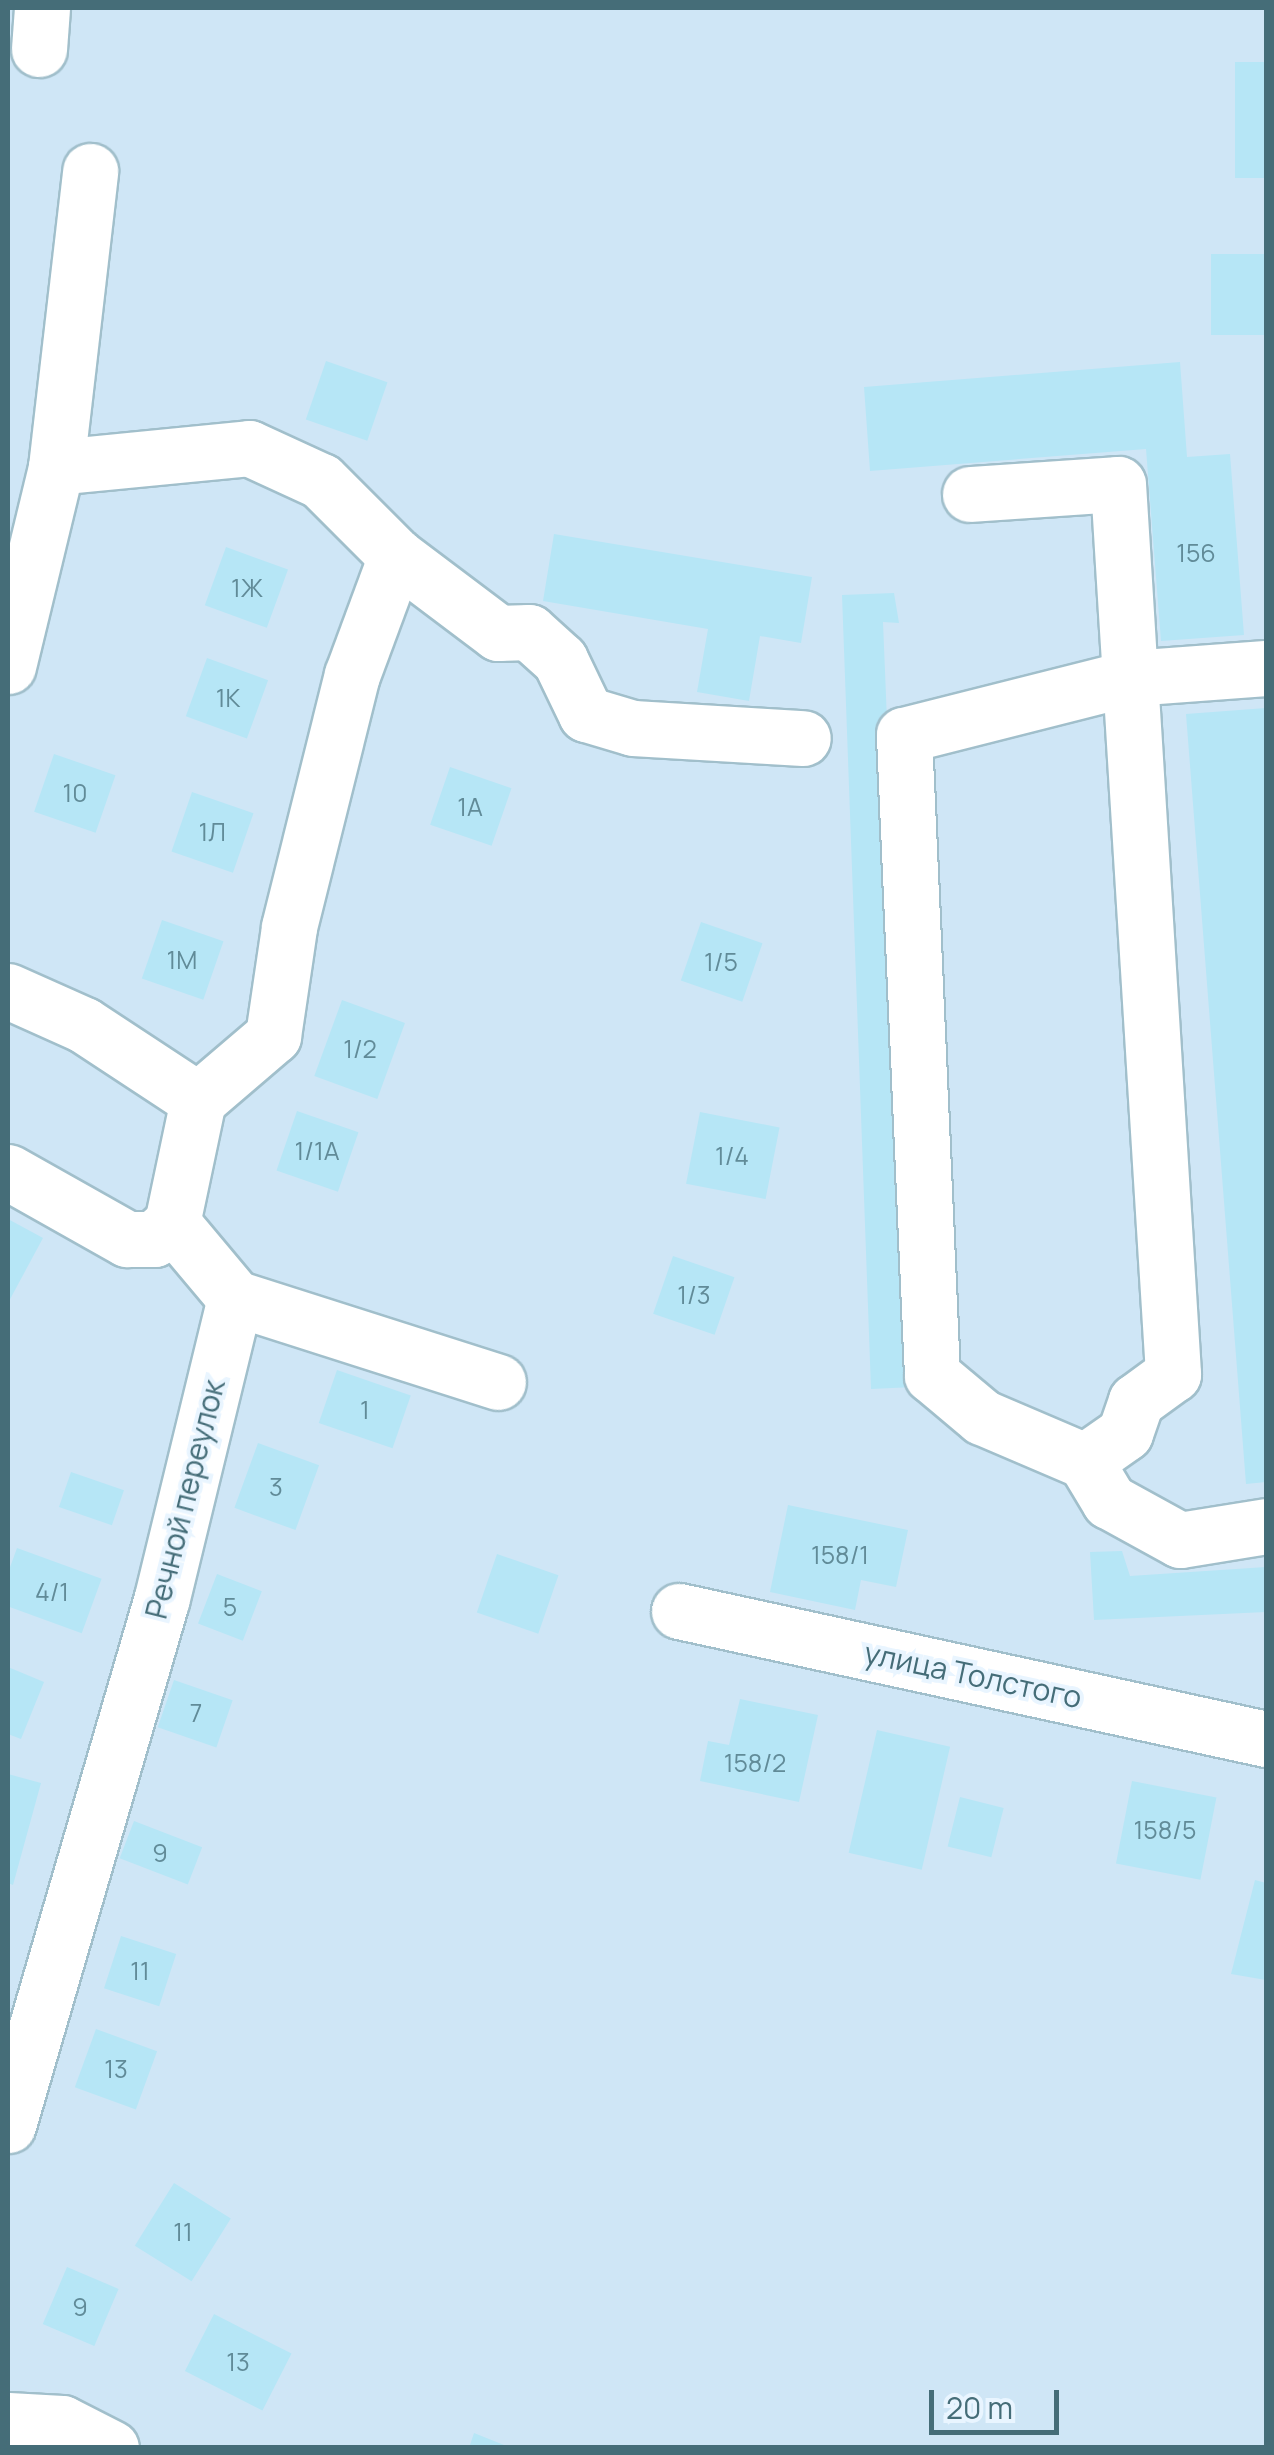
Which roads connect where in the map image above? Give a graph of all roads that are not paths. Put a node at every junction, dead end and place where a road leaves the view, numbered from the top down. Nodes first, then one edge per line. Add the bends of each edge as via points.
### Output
1 (90, 171) dead end
2 (56, 467) junction
3 (970, 494) dead end
4 (396, 556) junction
5 (8, 666) edge
6 (1266, 668) edge
7 (1130, 678) junction
8 (803, 738) dead end
9 (8, 991) edge
10 (198, 1100) junction
11 (8, 1172) edge
12 (172, 1223) junction
13 (235, 1298) junction
14 (498, 1382) dead end
15 (1085, 1461) junction
16 (1266, 1526) edge
17 (679, 1611) dead end
18 (1266, 1739) edge
19 (8, 2125) edge
20 (8, 2420) edge
21 (111, 2448) edge

1 - 2 street
2 - 4 street via 249,448 321,481
2 - 5 street
3 - 7 street via 1118,484
4 - 8 street via 498,633 529,632 560,660 586,714 633,728
4 - 10 street via 348,692 289,927 273,1036
6 - 7 street
7 - 15 street via 1173,1374 1136,1401 1126,1433
7 - 15 street via 904,736 932,1375 982,1417
9 - 10 street via 84,1025
10 - 12 street
11 - 12 street via 127,1239 154,1240
12 - 13 street
13 - 14 street
13 - 19 street, Речной переулок via 162,1601
15 - 16 street via 1110,1501 1180,1540
17 - 18 street, улица Толстого
20 - 21 street via 62,2424

